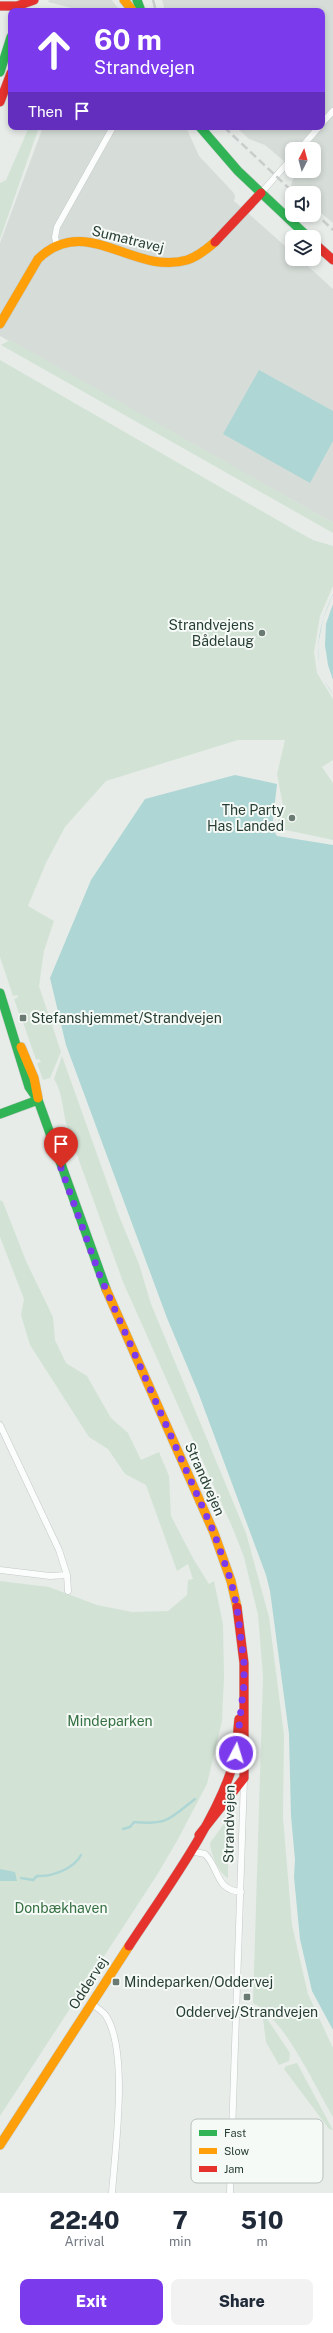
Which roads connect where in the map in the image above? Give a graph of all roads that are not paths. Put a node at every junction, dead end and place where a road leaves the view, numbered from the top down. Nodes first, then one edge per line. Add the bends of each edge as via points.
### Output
1 (35, 0) edge
2 (124, 0) edge
3 (22, 5) edge
4 (7, 8) edge
5 (131, 8) edge
6 (8, 47) edge
7 (0, 72) edge
8 (8, 81) edge
9 (0, 102) edge
10 (333, 110) edge
11 (325, 119) edge
12 (111, 130) edge
13 (202, 130) edge
14 (316, 130) edge
15 (306, 142) edge
16 (285, 166) edge
17 (261, 193) junction
18 (301, 230) edge
19 (57, 246) junction
20 (321, 249) edge
21 (333, 260) edge
22 (0, 324) edge
23 (0, 993) edge
24 (38, 1100) junction
25 (0, 1114) edge
26 (0, 1425) edge
27 (0, 1570) edge
28 (67, 1575) junction
29 (68, 1592) dead end
30 (244, 1684) junction
31 (244, 1778) junction
32 (198, 1835) junction
33 (190, 1851) junction
34 (241, 1892) junction
35 (92, 2004) junction
36 (233, 2119) edge
37 (0, 2145) edge
38 (230, 2183) edge
39 (112, 2193) edge
40 (230, 2193) edge

1 - 3 street
2 - 5 street
3 - 4 street
6 - 7 street
8 - 9 street
10 - 11 street
12 - 19 street via 57,227
13 - 17 street via 218,150
14 - 15 street
16 - 17 street
17 - 18 street
17 - 19 street, Sumatravej via 200,254 186,260 172,263 154,262 87,241
19 - 22 street, Sumatravej via 45,253 36,264
20 - 21 street
23 - 24 street, Strandvejen via 29,1087
24 - 25 street
24 - 30 street, Strandvejen via 100,1276 223,1556 237,1608
26 - 28 street via 59,1550
27 - 28 street via 50,1576
28 - 29 street
30 - 31 street, Strandvejen
30 - 32 street, Oddervej via 234,1760 222,1790
31 - 32 street, Oddervej
31 - 34 street, Strandvejen
32 - 33 street, Oddervej
33 - 34 street, Strandvejen via 205,1854 224,1886 232,1891
33 - 35 street, Oddervej
34 - 36 street, Strandvejen
35 - 37 street, Oddervej
35 - 39 street via 108,2019 115,2047 119,2111
38 - 40 street, Strandvejen

